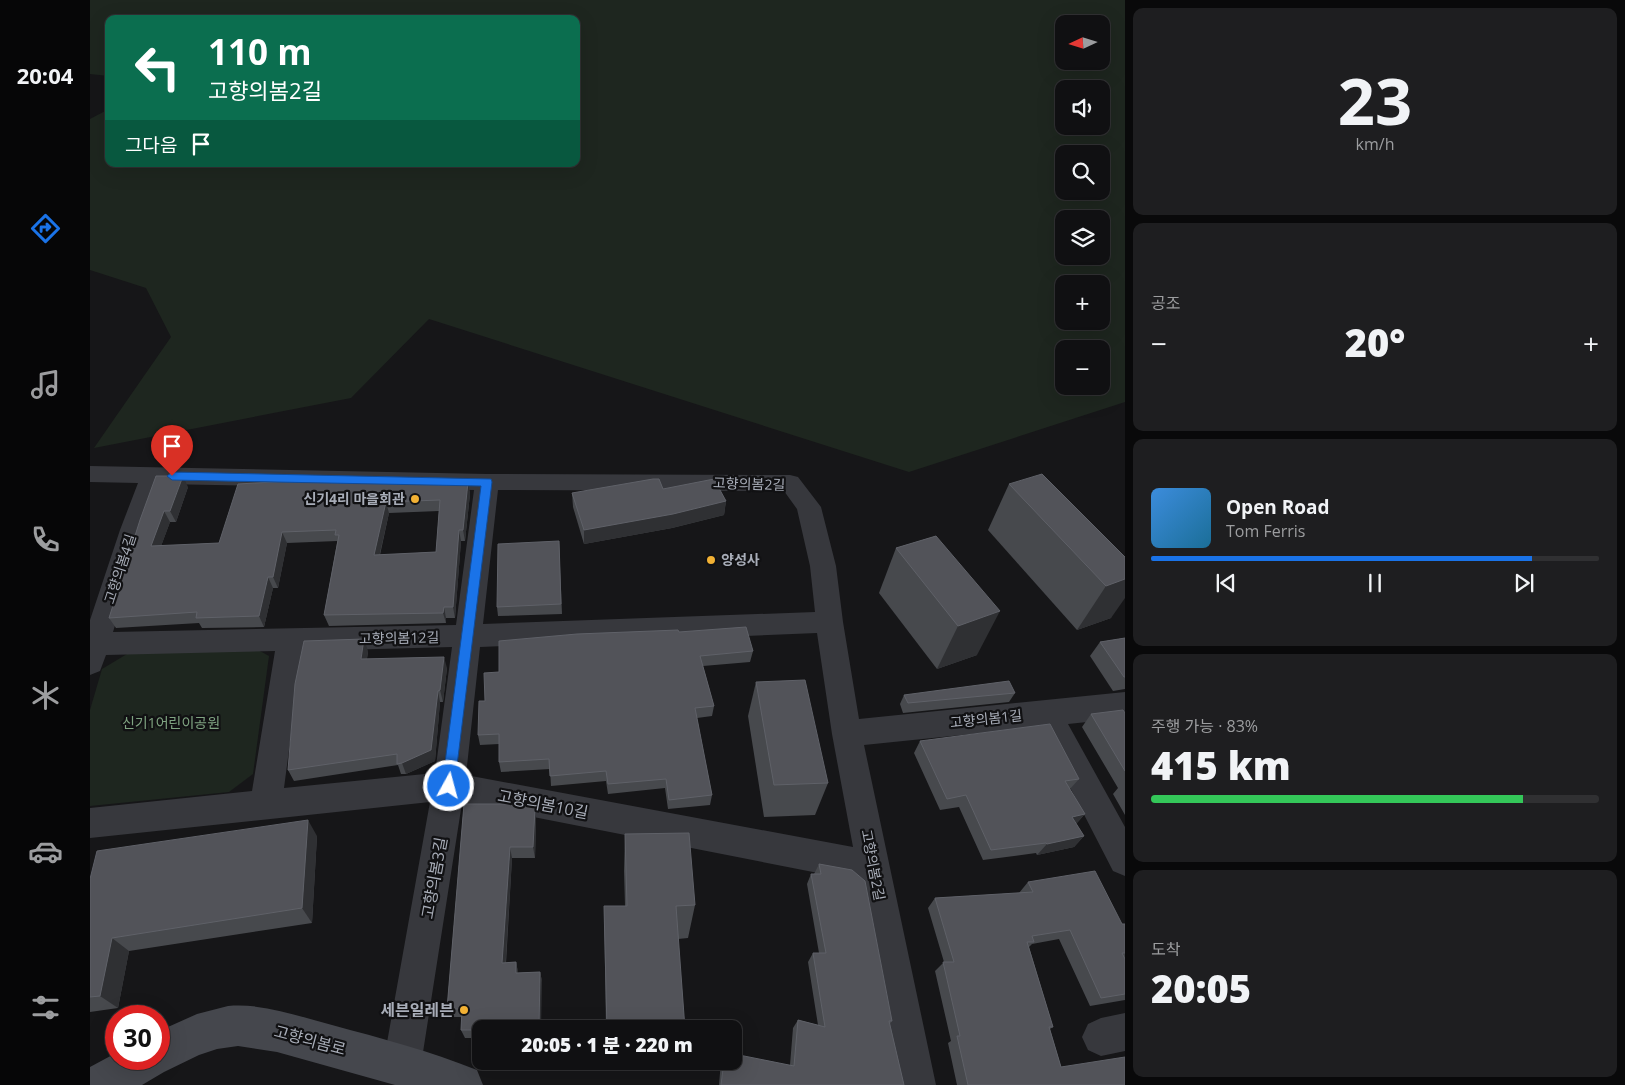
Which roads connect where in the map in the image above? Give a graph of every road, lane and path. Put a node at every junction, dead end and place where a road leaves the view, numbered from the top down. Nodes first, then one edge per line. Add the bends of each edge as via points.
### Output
1 (90, 474) edge
2 (152, 476) junction
3 (487, 482) junction
4 (829, 622) junction
5 (468, 636) junction
6 (290, 641) junction
7 (92, 650) edge
8 (1125, 704) edge
9 (1047, 713) junction
10 (847, 734) junction
11 (449, 786) junction
12 (266, 805) junction
13 (90, 823) edge
14 (1125, 860) edge
15 (874, 867) junction
16 (170, 1048) edge
17 (402, 1064) junction
18 (128, 1070) edge
19 (100, 1085) edge
20 (462, 1085) edge
21 (917, 1085) edge

1 - 2 street, 고향의봄2길
2 - 3 street, 고향의봄2길
2 - 7 street, 고향의봄4길
3 - 4 street, 고향의봄2길 via 790,483 809,507 823,566
3 - 5 street, 고향의봄3길
4 - 5 street, 고향의봄12길
4 - 10 street, 고향의봄2길
5 - 6 street, 고향의봄12길
5 - 11 street, 고향의봄3길
6 - 7 street, 고향의봄12길
6 - 12 street
8 - 9 street, 고향의봄1길
9 - 10 street, 고향의봄1길
9 - 14 street
10 - 15 street, 고향의봄2길
11 - 12 street, 고향의봄10길
11 - 15 street, 고향의봄10길
11 - 17 street, 고향의봄3길
12 - 13 street, 고향의봄10길
15 - 21 street, 고향의봄2길
16 - 17 street, 고향의봄로 via 216,1029 238,1026 266,1029
17 - 20 street, 고향의봄로
18 - 19 street

